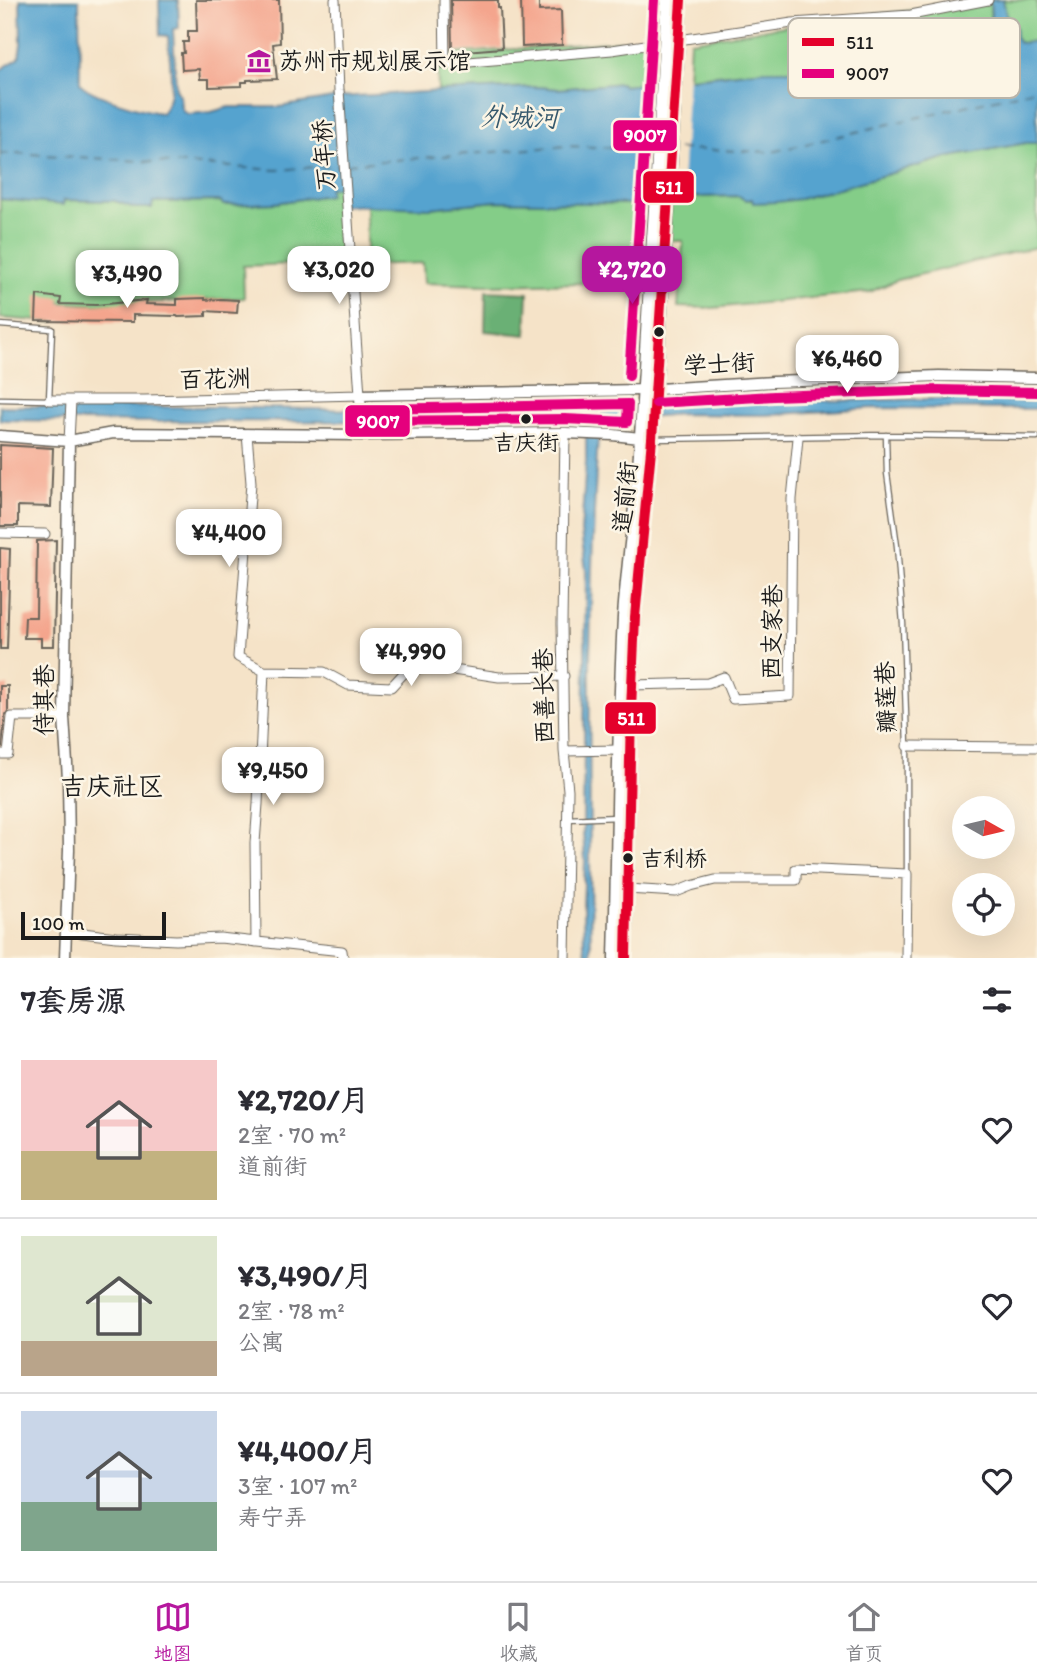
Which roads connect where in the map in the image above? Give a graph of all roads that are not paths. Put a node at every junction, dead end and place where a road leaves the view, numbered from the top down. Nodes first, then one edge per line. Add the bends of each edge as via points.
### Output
1 (335, 0) edge
2 (444, 0) edge
3 (668, 0) edge
4 (681, 0) edge
5 (988, 0) edge
6 (866, 18) edge
7 (788, 24) edge
8 (661, 225) junction
9 (0, 325) edge
10 (1037, 378) edge
11 (649, 395) junction
12 (0, 399) edge
13 (49, 400) junction
14 (360, 400) junction
15 (71, 402) junction
16 (362, 433) junction
17 (565, 433) junction
18 (247, 434) junction
19 (886, 435) junction
20 (0, 436) edge
21 (1037, 437) edge
22 (798, 438) junction
23 (647, 439) junction
24 (69, 441) junction
25 (0, 533) edge
26 (45, 534) dead end
27 (264, 671) junction
28 (564, 676) junction
29 (632, 685) junction
30 (64, 717) junction
31 (907, 746) junction
32 (1037, 747) edge
33 (619, 750) junction
34 (564, 751) junction
35 (0, 754) edge
36 (618, 817) junction
37 (568, 819) junction
38 (907, 874) junction
39 (627, 889) junction
40 (66, 931) junction
41 (256, 942) junction
42 (65, 958) edge
43 (343, 958) edge
44 (565, 958) edge
45 (615, 958) edge
46 (626, 958) edge
47 (906, 958) edge

1 - 14 street, 万年桥
2 - 7 street via 445,64 612,50
3 - 8 main road, 道前街, bridge
4 - 8 main road, 道前街, bridge
5 - 6 street via 911,15
8 - 11 main road, 道前街
9 - 13 lane via 52,329
10 - 11 street, 学士街 via 773,382
11 - 14 street, 学士街
11 - 23 main road, 道前街
12 - 13 lane
13 - 15 street, 百花洲
14 - 15 street, 百花洲
14 - 16 street
15 - 24 street
16 - 17 street
16 - 18 street
17 - 23 street
17 - 28 street, 西善长巷
18 - 24 street via 113,433
18 - 27 street via 251,483 238,657
19 - 21 lane
19 - 22 lane
19 - 31 lane, 瓣莲巷 via 903,624
20 - 24 street
22 - 23 lane
22 - 29 street, 西支家巷 via 792,499 790,696 733,699 724,677 708,683
23 - 29 main road, 道前街
23 - 33 main road, 道前街 via 628,564
24 - 30 street, 侍其巷
25 - 26 street
27 - 28 street via 324,672 348,685 391,687 405,672 427,666 499,677
27 - 41 street via 255,843
28 - 34 street, 西善长巷
29 - 39 main road, 道前街
30 - 35 street via 12,717 8,754
30 - 40 street, 侍其巷 via 69,850
31 - 32 street
31 - 38 lane, 瓣莲巷
33 - 34 street
33 - 36 main road, 道前街
34 - 37 street, 西善长巷
36 - 37 lane
36 - 45 main road, 道前街
37 - 44 street, 西善长巷
38 - 39 street via 796,869 796,880 715,880 676,892
38 - 47 street, 瓣莲巷
39 - 46 main road, 道前街
40 - 41 street
40 - 42 street, 侍其巷
41 - 43 street via 342,951

